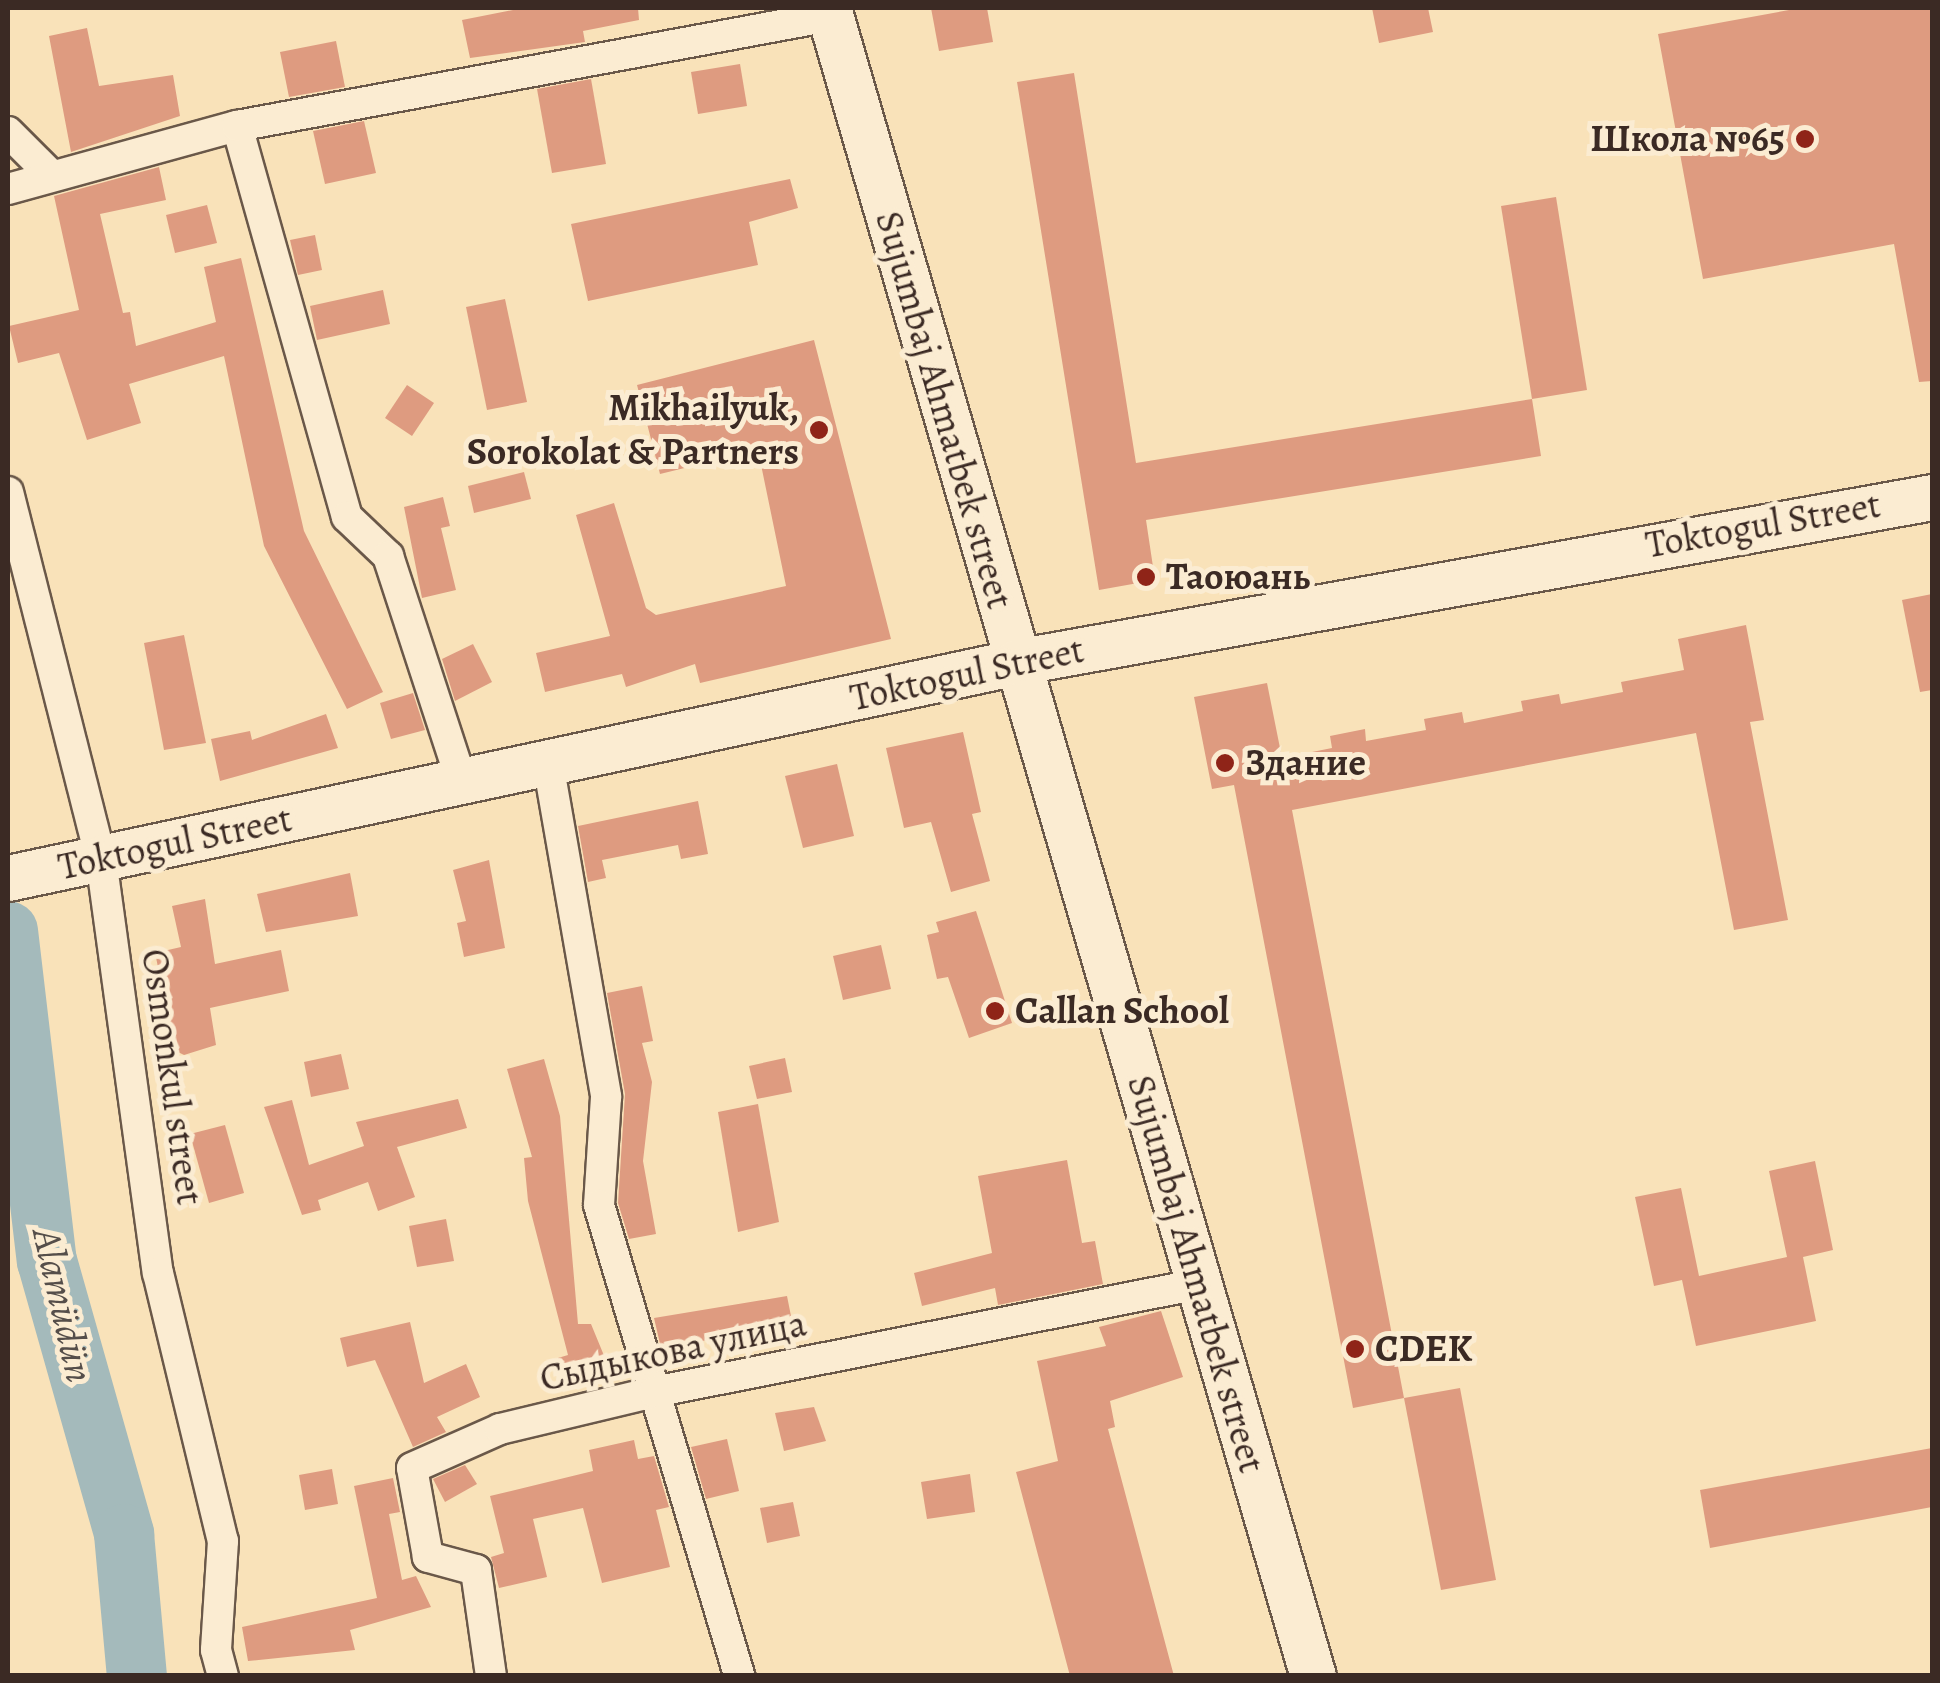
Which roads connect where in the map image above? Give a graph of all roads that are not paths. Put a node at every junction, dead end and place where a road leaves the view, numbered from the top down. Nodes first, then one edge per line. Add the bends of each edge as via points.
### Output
1 (829, 12) edge
2 (237, 126) junction
3 (8, 132) edge
4 (52, 176) junction
5 (8, 188) edge
6 (8, 492) edge
7 (1932, 497) edge
8 (1016, 662) junction
9 (548, 763) junction
10 (462, 782) junction
11 (95, 860) junction
12 (8, 878) edge
13 (1199, 1284) junction
14 (654, 1392) junction
15 (223, 1676) edge
16 (490, 1676) edge
17 (739, 1676) edge
18 (1313, 1676) edge

1 - 2 street
1 - 8 street, Sujumbaj Ahmatbek street
2 - 4 street
2 - 10 street via 347,518 388,556
3 - 4 street
4 - 5 street
6 - 11 street, Osmonkul street
7 - 8 street, Toktogul Street
8 - 9 street, Toktogul Street
8 - 13 street, Sujumbaj Ahmatbek street
9 - 10 street, Toktogul Street
9 - 14 street via 606,1096 599,1204
10 - 11 street, Toktogul Street
11 - 12 street, Toktogul Street
11 - 15 street, Osmonkul street via 158,1273 224,1541 216,1650
13 - 14 street, Сыдыкова улица
13 - 18 street, Sujumbaj Ahmatbek street
14 - 16 street, Сыдыкова улица via 500,1429 412,1468 428,1556 476,1570
14 - 17 street

